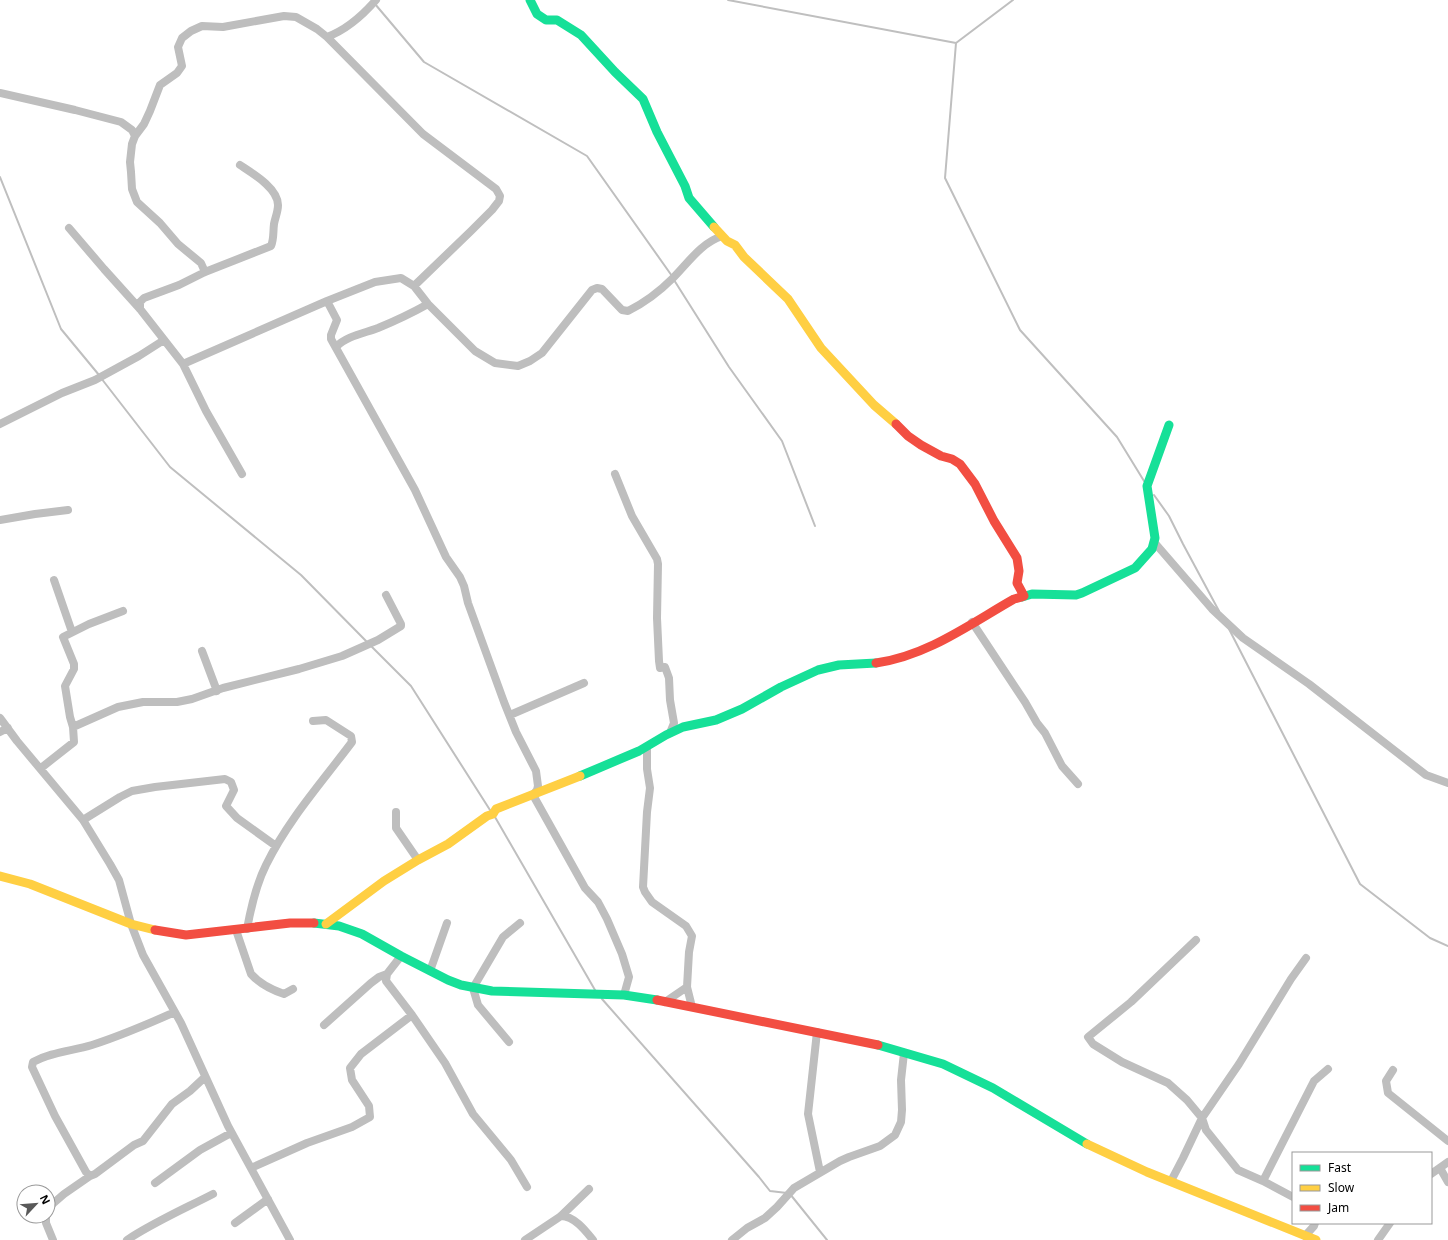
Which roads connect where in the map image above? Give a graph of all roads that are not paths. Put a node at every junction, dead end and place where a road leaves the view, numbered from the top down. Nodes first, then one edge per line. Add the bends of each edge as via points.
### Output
1 (376, 0) edge
2 (530, 0) edge
3 (327, 37) junction
4 (0, 94) edge
5 (135, 136) junction
6 (240, 165) dead end
7 (69, 228) dead end
8 (722, 236) junction
9 (205, 272) junction
10 (414, 286) junction
11 (327, 301) junction
12 (428, 304) junction
13 (140, 309) junction
14 (164, 340) junction
15 (336, 347) junction
16 (183, 364) junction
17 (0, 424) edge
18 (1169, 424) dead end
19 (242, 474) dead end
20 (615, 474) dead end
21 (68, 510) dead end
22 (0, 520) edge
23 (1154, 542) junction
24 (54, 580) dead end
25 (386, 595) dead end
26 (1024, 596) junction
27 (123, 610) dead end
28 (972, 622) junction
29 (72, 632) junction
30 (202, 651) dead end
31 (584, 683) dead end
32 (217, 691) junction
33 (510, 715) junction
34 (0, 718) edge
35 (313, 721) dead end
36 (73, 727) junction
37 (4, 730) edge
38 (670, 733) junction
39 (647, 747) junction
40 (41, 768) junction
41 (1448, 783) edge
42 (1078, 784) dead end
43 (533, 795) junction
44 (396, 812) dead end
45 (83, 820) junction
46 (276, 846) junction
47 (418, 860) junction
48 (0, 876) edge
49 (447, 923) dead end
50 (520, 923) dead end
51 (130, 924) junction
52 (326, 924) junction
53 (247, 929) junction
54 (236, 930) junction
55 (1196, 940) dead end
56 (401, 956) junction
57 (1306, 958) dead end
58 (430, 971) junction
59 (387, 974) junction
60 (687, 987) junction
61 (473, 988) junction
62 (293, 989) dead end
63 (624, 995) junction
64 (665, 1002) junction
65 (692, 1007) junction
66 (175, 1012) junction
67 (412, 1015) junction
68 (324, 1025) dead end
69 (817, 1032) junction
70 (509, 1042) dead end
71 (904, 1053) junction
72 (1328, 1069) dead end
73 (1393, 1070) dead end
74 (205, 1076) junction
75 (1202, 1118) junction
76 (231, 1133) junction
77 (1448, 1141) edge
78 (1448, 1162) edge
79 (251, 1168) junction
80 (1440, 1168) junction
81 (820, 1172) junction
82 (1432, 1173) edge
83 (90, 1176) junction
84 (1170, 1181) junction
85 (1264, 1181) junction
86 (1448, 1182) edge
87 (155, 1183) dead end
88 (527, 1187) dead end
89 (589, 1189) dead end
90 (213, 1194) dead end
91 (1292, 1196) edge
92 (268, 1199) junction
93 (56, 1201) edge
94 (561, 1216) junction
95 (235, 1223) dead end
96 (46, 1224) edge
97 (1315, 1224) edge
98 (1389, 1224) edge
99 (1296, 1236) edge
100 (1305, 1236) junction
101 (590, 1239) edge
102 (53, 1240) edge
103 (127, 1240) edge
104 (290, 1240) edge
105 (525, 1240) edge
106 (732, 1240) edge
107 (1316, 1240) edge
108 (1378, 1240) edge

1 - 3 street via 349,25
2 - 8 street via 537,14 546,20 556,20 581,35 643,99 689,198
3 - 5 street via 296,17 284,16 223,27 202,26 190,32 182,38 178,47 182,66 160,85 144,124
3 - 10 street via 423,134 496,189 500,196 499,201 476,226
4 - 5 street via 121,122 132,130
5 - 9 street via 130,162 137,202 178,244 201,263
6 - 9 street via 264,181 274,194 278,204 273,241 270,246
7 - 13 street
8 - 12 street via 699,251 663,287 628,311 622,310 602,289 592,290 542,353 518,366 495,363 485,358
8 - 26 street via 788,299 821,348 874,405 921,445 960,464 975,484 1017,558 1020,571 1017,583
9 - 13 street via 144,298 140,302
10 - 11 street via 401,278 388,279
10 - 12 street
11 - 15 street via 337,320 331,335
11 - 16 street
12 - 15 street via 406,316 339,343
13 - 14 street
14 - 16 street
14 - 17 street via 95,380 62,393
15 - 33 street via 415,490 446,557 460,577
16 - 19 street
18 - 23 street via 1147,486
20 - 38 street via 632,516 657,559 659,661 660,668 665,667 669,678 674,723
21 - 22 street
23 - 26 street via 1148,554 1135,568 1088,591 1076,594
23 - 41 street via 1217,614 1243,638 1310,684 1426,775
24 - 29 street
25 - 32 street via 401,626 378,640 342,656
26 - 28 street
27 - 29 street
28 - 38 street via 915,654 878,663 839,664 818,670 728,715
28 - 42 street via 1045,733 1062,766
29 - 36 street via 63,637 74,664 65,686
30 - 32 street
31 - 33 street
32 - 36 street via 185,700 118,706
33 - 43 street via 536,771 538,786
34 - 37 street
35 - 46 street via 326,720 351,736 352,742
36 - 40 street via 74,742
37 - 40 street
38 - 39 street
39 - 43 street
39 - 60 street via 650,788 643,887 652,902 686,926 692,936
40 - 45 street
43 - 47 street via 496,809 493,814 448,844
43 - 63 street via 584,888 598,902 607,919 629,977
44 - 47 street via 396,828
45 - 46 street via 132,791 225,779 231,782 234,790 226,806 237,818
45 - 51 street via 119,880
46 - 53 street via 257,888
47 - 52 street
48 - 51 street via 30,884
49 - 58 street
50 - 61 street via 503,937
51 - 54 street via 186,935
51 - 66 street via 143,955
52 - 53 street via 290,923
52 - 56 street via 362,934
53 - 54 street
54 - 62 street via 251,974 258,981 284,994
55 - 75 street via 1131,1002 1088,1037 1093,1044 1122,1062 1168,1084 1187,1100
56 - 58 street
56 - 59 street
57 - 75 street
58 - 61 street via 461,986
59 - 67 street via 386,981
59 - 68 street via 375,980
60 - 64 street
60 - 65 street
61 - 63 street via 492,991
61 - 70 street via 478,1005
63 - 64 street
64 - 65 street
65 - 69 street
66 - 74 street
66 - 83 street via 134,1031 33,1062 32,1067 55,1116
67 - 79 street via 361,1054 350,1068 352,1080 369,1106 370,1117 352,1127 301,1145
67 - 88 street via 445,1063 473,1114 511,1160
69 - 71 street
69 - 81 street via 808,1114
71 - 81 street via 901,1122 895,1135 880,1146 849,1157
71 - 84 street via 943,1064 986,1084 1086,1142
72 - 85 street via 1314,1081
73 - 77 street via 1386,1081 1388,1093
74 - 76 street
74 - 83 street via 172,1104 143,1141
75 - 84 street via 1184,1158
75 - 85 street via 1206,1130 1238,1170
76 - 79 street
76 - 87 street via 200,1150
78 - 80 street
79 - 92 street
80 - 82 street
80 - 86 street
81 - 106 street via 794,1188 765,1218
83 - 93 street
84 - 99 street
85 - 91 street
89 - 94 street
90 - 103 street via 155,1222
92 - 95 street
92 - 104 street
94 - 101 street via 573,1219
94 - 105 street
96 - 102 street
97 - 100 street
98 - 108 street
99 - 100 street
100 - 107 street

